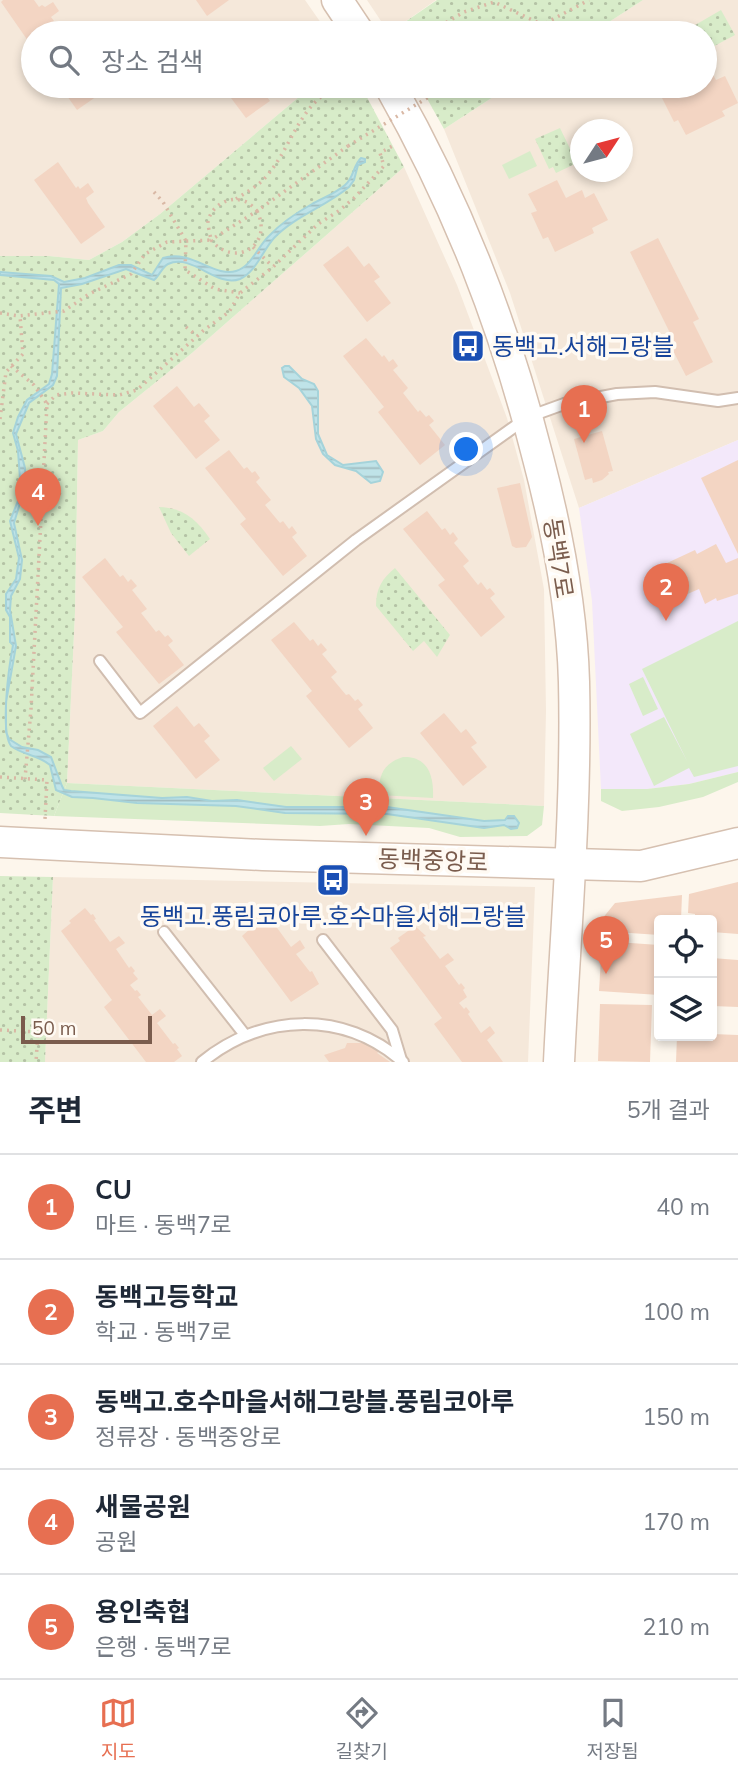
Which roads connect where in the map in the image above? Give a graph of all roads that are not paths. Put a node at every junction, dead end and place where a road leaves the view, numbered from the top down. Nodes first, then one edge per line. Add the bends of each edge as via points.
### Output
1 (337, 0) edge
2 (351, 21) edge
3 (397, 98) edge
4 (738, 398) edge
5 (528, 417) junction
6 (100, 660) dead end
7 (0, 842) edge
8 (738, 843) edge
9 (569, 864) junction
10 (164, 932) dead end
11 (323, 940) dead end
12 (245, 1035) junction
13 (402, 1061) edge
14 (202, 1062) edge
15 (559, 1062) edge

1 - 2 street
3 - 5 street, 동백7로 via 444,188 485,286
4 - 5 lane via 718,401 654,392 617,394 564,404
5 - 6 lane via 356,540 141,713
5 - 9 street, 동백7로 via 554,518 571,643 574,704
7 - 9 street, 동백중앙로
8 - 9 street, 동백중앙로 via 640,866
9 - 15 street, 동백7로
10 - 12 lane
11 - 13 lane via 392,1030
12 - 13 lane via 295,1024 338,1027 363,1034
12 - 14 lane

